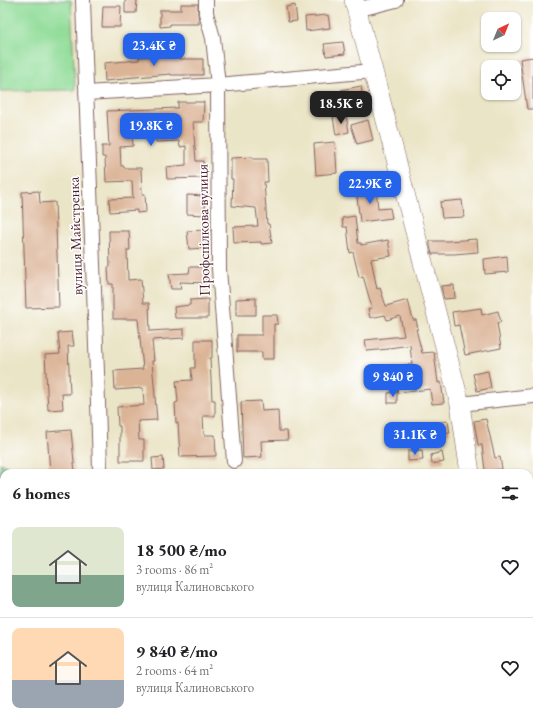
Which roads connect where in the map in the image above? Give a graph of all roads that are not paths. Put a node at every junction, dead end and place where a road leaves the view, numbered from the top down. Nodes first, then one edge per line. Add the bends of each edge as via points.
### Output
1 (84, 0) edge
2 (206, 0) edge
3 (396, 0) edge
4 (355, 5) edge
5 (373, 71) junction
6 (218, 85) junction
7 (86, 93) junction
8 (533, 396) edge
9 (460, 404) junction
10 (234, 461) dead end
11 (100, 469) edge
12 (469, 469) edge

1 - 7 street, вулиця Майстренка
2 - 6 street, Профспілкова вулиця
3 - 4 street
4 - 5 main road
5 - 6 street
5 - 9 main road
6 - 7 street
6 - 10 street, Профспілкова вулиця via 219,269
7 - 11 street, вулиця Майстренка
8 - 9 street
9 - 12 main road

